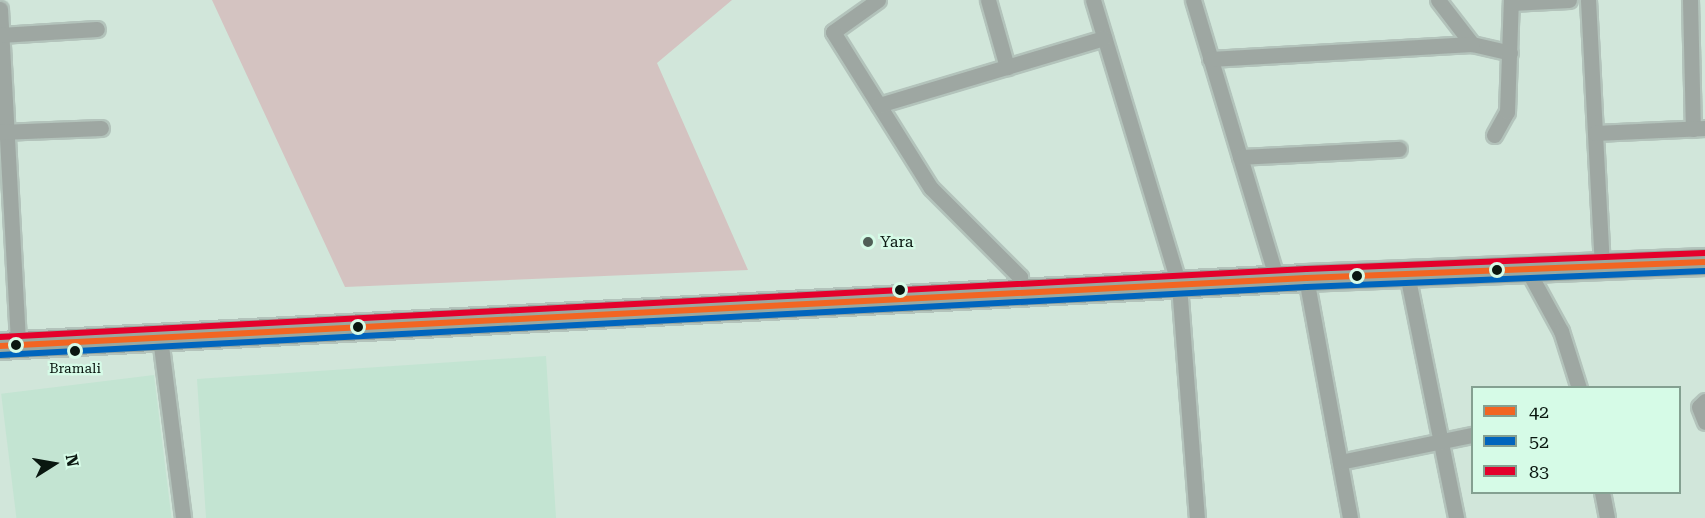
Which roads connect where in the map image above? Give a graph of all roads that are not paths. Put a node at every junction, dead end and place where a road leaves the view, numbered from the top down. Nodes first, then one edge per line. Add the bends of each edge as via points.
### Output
1 (878, 0) edge
2 (988, 0) edge
3 (1093, 0) edge
4 (1192, 0) edge
5 (1438, 0) edge
6 (1569, 0) edge
7 (1588, 0) edge
8 (1690, 0) edge
9 (1511, 1) edge
10 (0, 9) edge
11 (97, 30) dead end
12 (1, 35) edge
13 (1104, 38) junction
14 (1472, 44) junction
15 (1510, 53) junction
16 (1210, 59) junction
17 (1007, 67) junction
18 (879, 105) junction
19 (101, 128) dead end
20 (1699, 129) edge
21 (3, 132) edge
22 (1595, 133) junction
23 (1494, 135) dead end
24 (1399, 149) dead end
25 (1240, 157) junction
26 (1705, 262) edge
27 (1602, 266) junction
28 (1527, 269) junction
29 (1407, 274) junction
30 (1306, 278) junction
31 (1277, 280) junction
32 (1179, 285) junction
33 (1021, 293) junction
34 (160, 338) junction
35 (9, 346) edge
36 (1579, 386) edge
37 (1705, 401) edge
38 (1705, 422) edge
39 (1471, 435) edge
40 (1441, 442) junction
41 (1340, 462) junction
42 (1602, 494) edge
43 (183, 518) edge
44 (1197, 518) edge
45 (1350, 518) edge
46 (1456, 518) edge
47 (1607, 518) edge

1 - 18 street via 833,32
2 - 17 street
3 - 13 street
4 - 16 street
5 - 14 street
6 - 9 street
7 - 22 street
8 - 20 street
9 - 15 street
10 - 12 street
11 - 12 street
12 - 21 street
13 - 17 street
13 - 32 street
14 - 15 street
14 - 16 street
15 - 23 street via 1507,112
16 - 25 street
17 - 18 street
18 - 33 street via 931,188 1020,277
19 - 21 street
20 - 22 street
21 - 35 street
22 - 27 street
24 - 25 street
25 - 31 street
26 - 27 highway
27 - 28 highway
28 - 29 highway
28 - 36 street via 1562,331
29 - 30 highway
29 - 40 street
30 - 31 highway
30 - 41 street
31 - 32 highway
32 - 33 highway
32 - 44 street
33 - 34 highway
34 - 35 highway
34 - 43 street
37 - 38 street via 1699,407
39 - 40 street
40 - 41 street
40 - 46 street
41 - 45 street
42 - 47 street

